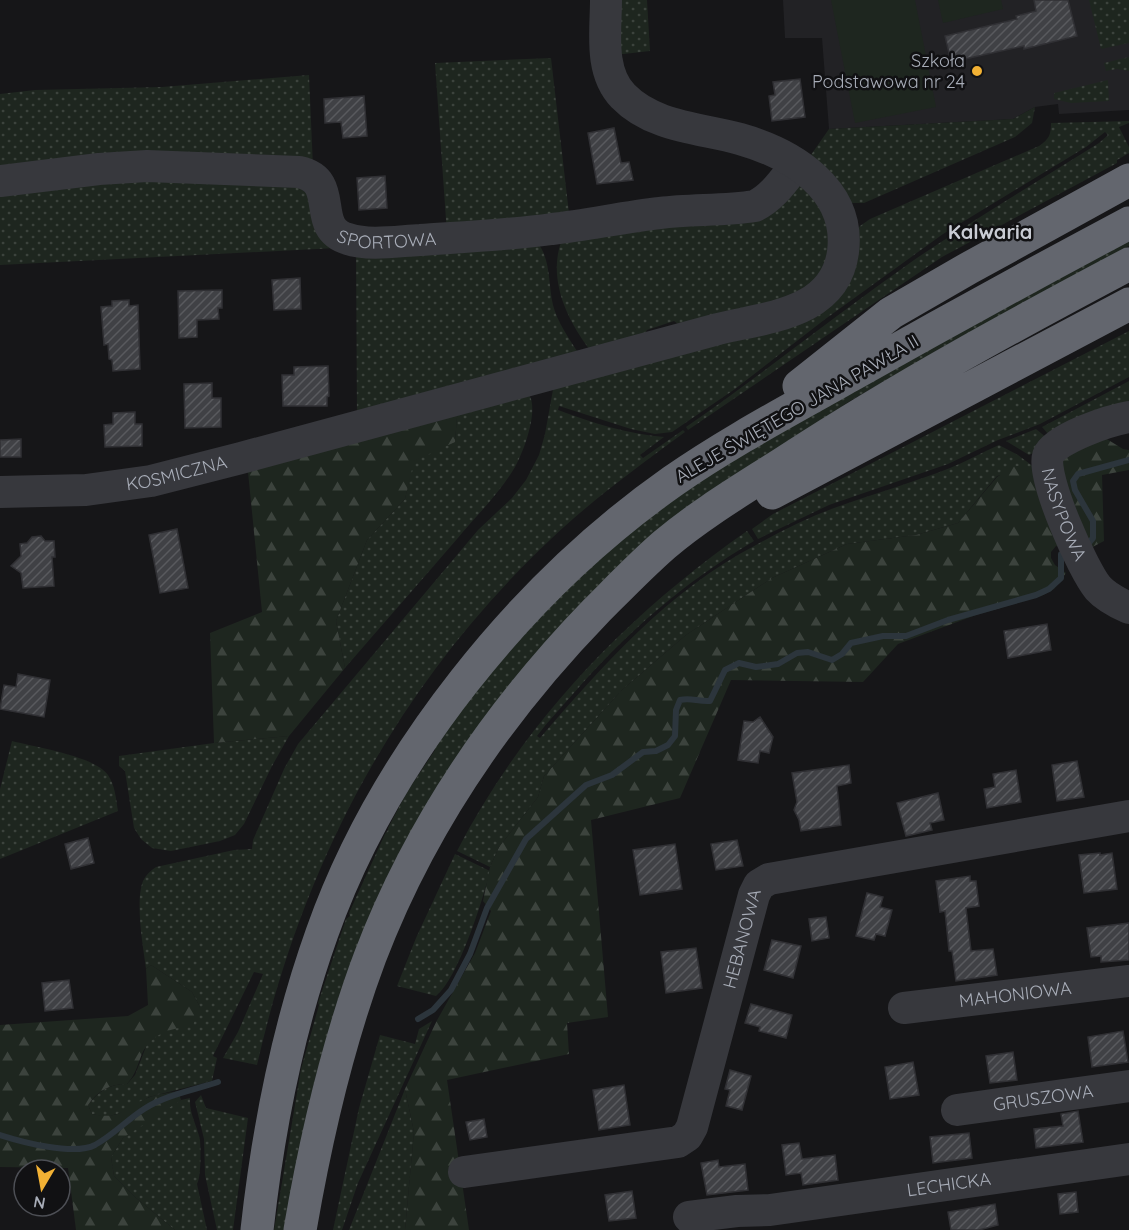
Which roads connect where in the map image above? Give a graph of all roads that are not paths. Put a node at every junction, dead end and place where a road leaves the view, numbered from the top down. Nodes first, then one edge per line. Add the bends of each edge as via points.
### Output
1 (606, 0) edge
2 (796, 165) junction
3 (1129, 180) edge
4 (0, 181) edge
5 (1129, 223) edge
6 (1129, 264) edge
7 (1129, 304) edge
8 (1129, 417) edge
9 (721, 449) junction
10 (0, 492) edge
11 (692, 523) junction
12 (1129, 608) edge
13 (1129, 816) edge
14 (1129, 981) edge
15 (904, 1008) dead end
16 (1129, 1086) edge
17 (957, 1110) dead end
18 (1129, 1159) edge
19 (464, 1172) dead end
20 (689, 1217) dead end
21 (771, 1220) edge
22 (257, 1230) edge
23 (300, 1230) edge

1 - 2 street, KOSMICZNA via 609,71 630,102 649,115 741,140
2 - 4 street, SPORTOWA via 773,194 744,207 667,212 549,230 358,241 345,239 331,228 320,185 309,174 299,172 147,166
2 - 10 street, KOSMICZNA via 819,182 832,198 842,218 844,236 840,268 825,292 803,308 151,481 86,490
3 - 9 highway via 891,314
5 - 9 highway, ALEJE ŚWIĘTEGO JANA PAWŁA II
6 - 11 highway, ALEJE ŚWIĘTEGO JANA PAWŁA II via 988,339 846,422
7 - 11 highway via 724,518
8 - 12 street, NASYPOWA via 1107,421 1064,441 1049,455 1047,465 1067,528 1098,588
9 - 22 highway, ALEJE ŚWIĘTEGO JANA PAWŁA II via 607,532 557,577 468,676 369,826 322,933 302,996 272,1131
11 - 23 highway, ALEJE ŚWIĘTEGO JANA PAWŁA II via 663,546 564,644 493,732 441,809 401,887 356,999 328,1094
13 - 19 street, HEBANOWA via 769,879 759,885 754,895 687,1136 678,1142
14 - 15 street, MAHONIOWA
16 - 17 street, GRUSZOWA
18 - 21 street, LECHICKA
20 - 21 street, LECHICKA via 737,1211

